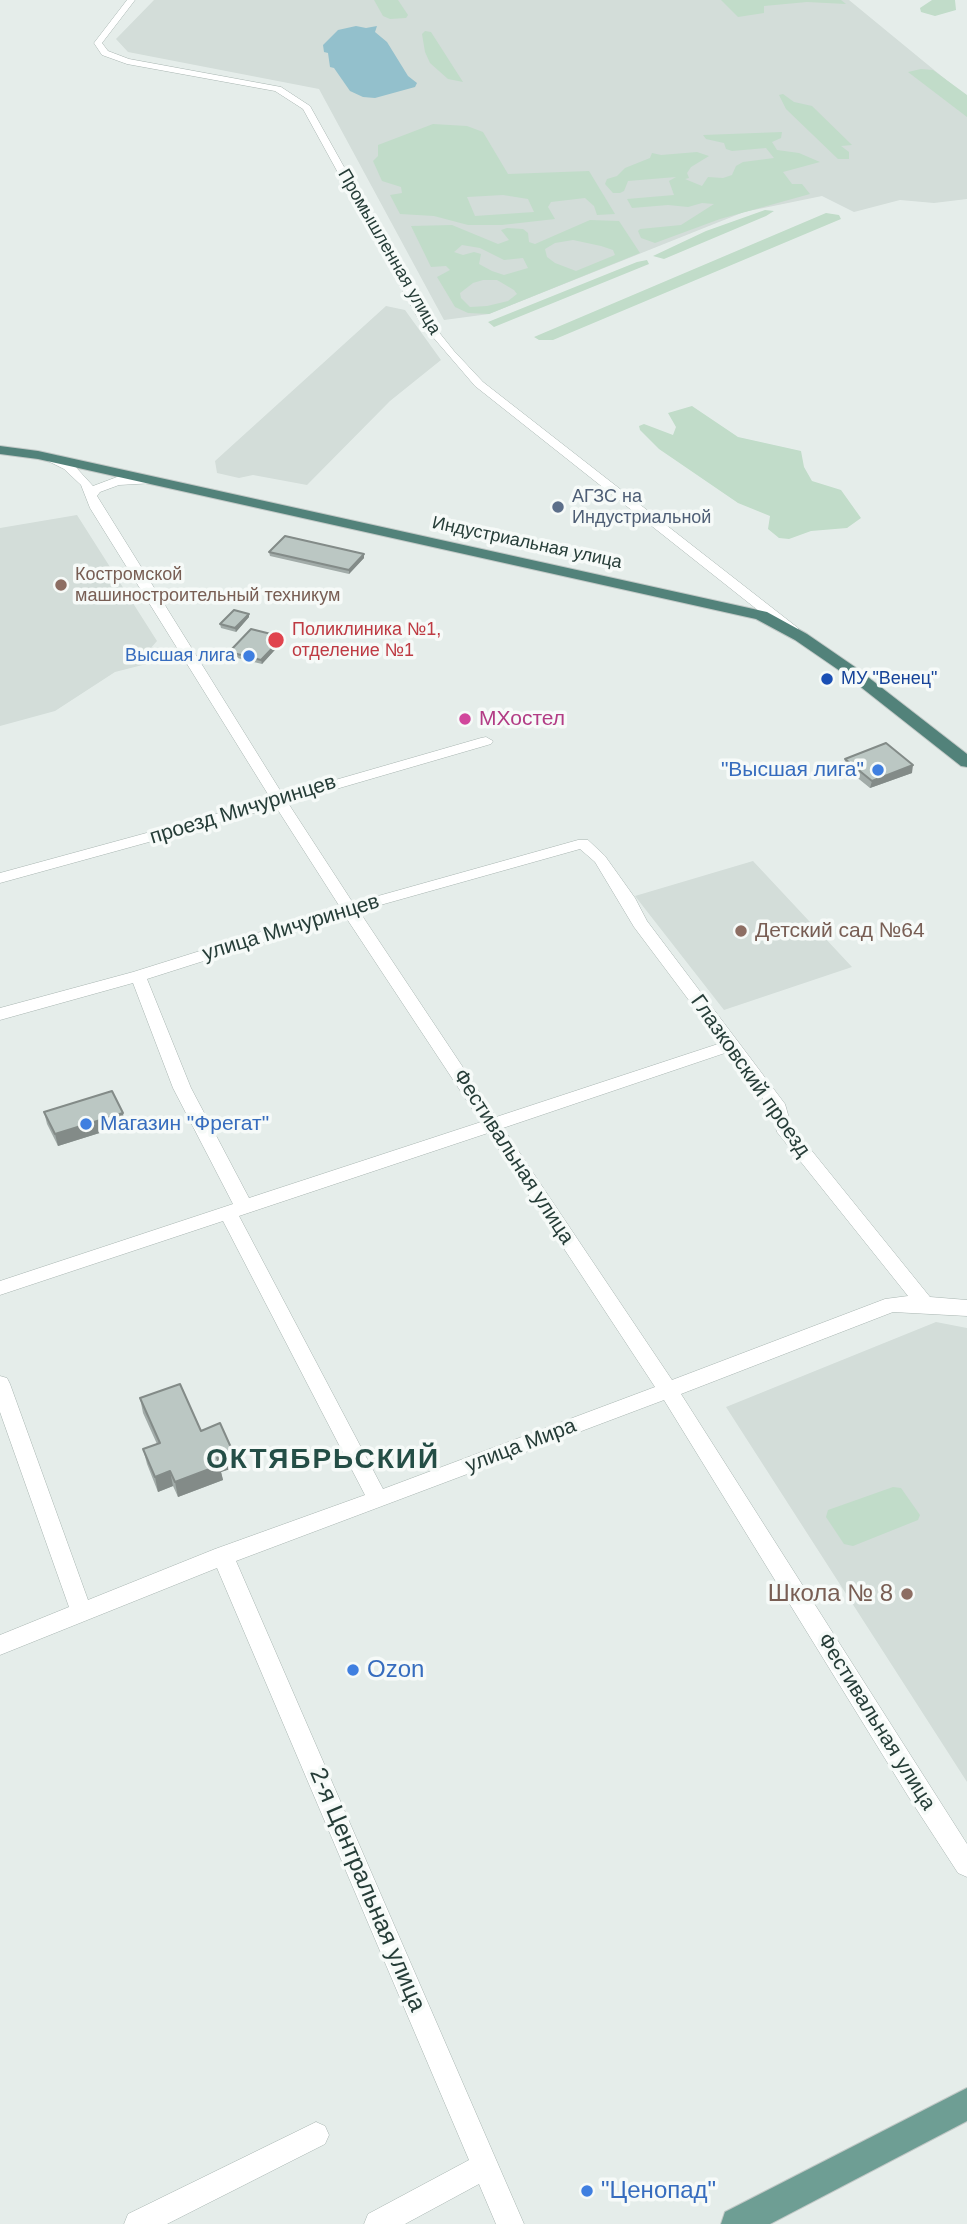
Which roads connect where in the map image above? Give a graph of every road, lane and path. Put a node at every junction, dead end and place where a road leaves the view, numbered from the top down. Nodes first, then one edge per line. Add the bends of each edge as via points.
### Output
1 (131, 0) edge
2 (0, 442) edge
3 (0, 450) edge
4 (45, 457) junction
5 (107, 471) junction
6 (150, 480) junction
7 (90, 495) junction
8 (801, 637) junction
9 (486, 741) dead end
10 (967, 762) edge
11 (278, 799) junction
12 (583, 844) joint
13 (0, 878) edge
14 (349, 909) junction
15 (138, 976) junction
16 (0, 1014) edge
17 (732, 1045) junction
18 (494, 1126) junction
19 (236, 1210) junction
20 (0, 1288) edge
21 (925, 1304) junction
22 (967, 1308) edge
23 (0, 1384) edge
24 (668, 1390) junction
25 (378, 1500) junction
26 (223, 1556) junction
27 (82, 1612) junction
28 (0, 1645) edge
29 (967, 1864) edge
30 (967, 2104) edge
31 (316, 2135) dead end
32 (485, 2166) junction
33 (138, 2224) edge
34 (378, 2224) edge
35 (510, 2224) edge
36 (737, 2224) edge

1 - 8 street, Промышленная улица via 98,43 104,53 278,89 307,108 425,322 450,353 480,384
2 - 4 highway, Индустриальная улица
3 - 4 highway, Индустриальная улица
4 - 5 highway, Индустриальная улица
4 - 7 street, Фестивальная улица via 78,474
5 - 6 highway, Индустриальная улица
5 - 7 street
6 - 7 street via 117,481
6 - 8 highway, Индустриальная улица via 724,605 761,615
7 - 11 street, Фестивальная улица
8 - 10 highway, Индустриальная улица
9 - 11 street, проезд Мичуринцев
11 - 13 street, проезд Мичуринцев
11 - 14 street, Фестивальная улица
12 - 14 street, улица Мичуринцев
12 - 17 street, Глазковский проезд via 600,859 640,923
14 - 15 street, улица Мичуринцев
14 - 18 street, Фестивальная улица
15 - 16 street, улица Мичуринцев
15 - 19 street
17 - 18 street
17 - 21 street, Глазковский проезд via 779,1108 783,1127
18 - 19 street
18 - 24 street, Фестивальная улица
19 - 20 street
19 - 25 street
21 - 22 street, улица Мира
21 - 24 street, улица Мира via 892,1304
23 - 27 street
24 - 25 street, улица Мира
24 - 29 street, Фестивальная улица
25 - 26 street, улица Мира
26 - 27 street, улица Мира
26 - 32 street, 2-я Центральная улица
27 - 28 street, улица Мира
30 - 36 main road
31 - 33 street
32 - 34 street
32 - 35 street, 2-я Центральная улица

